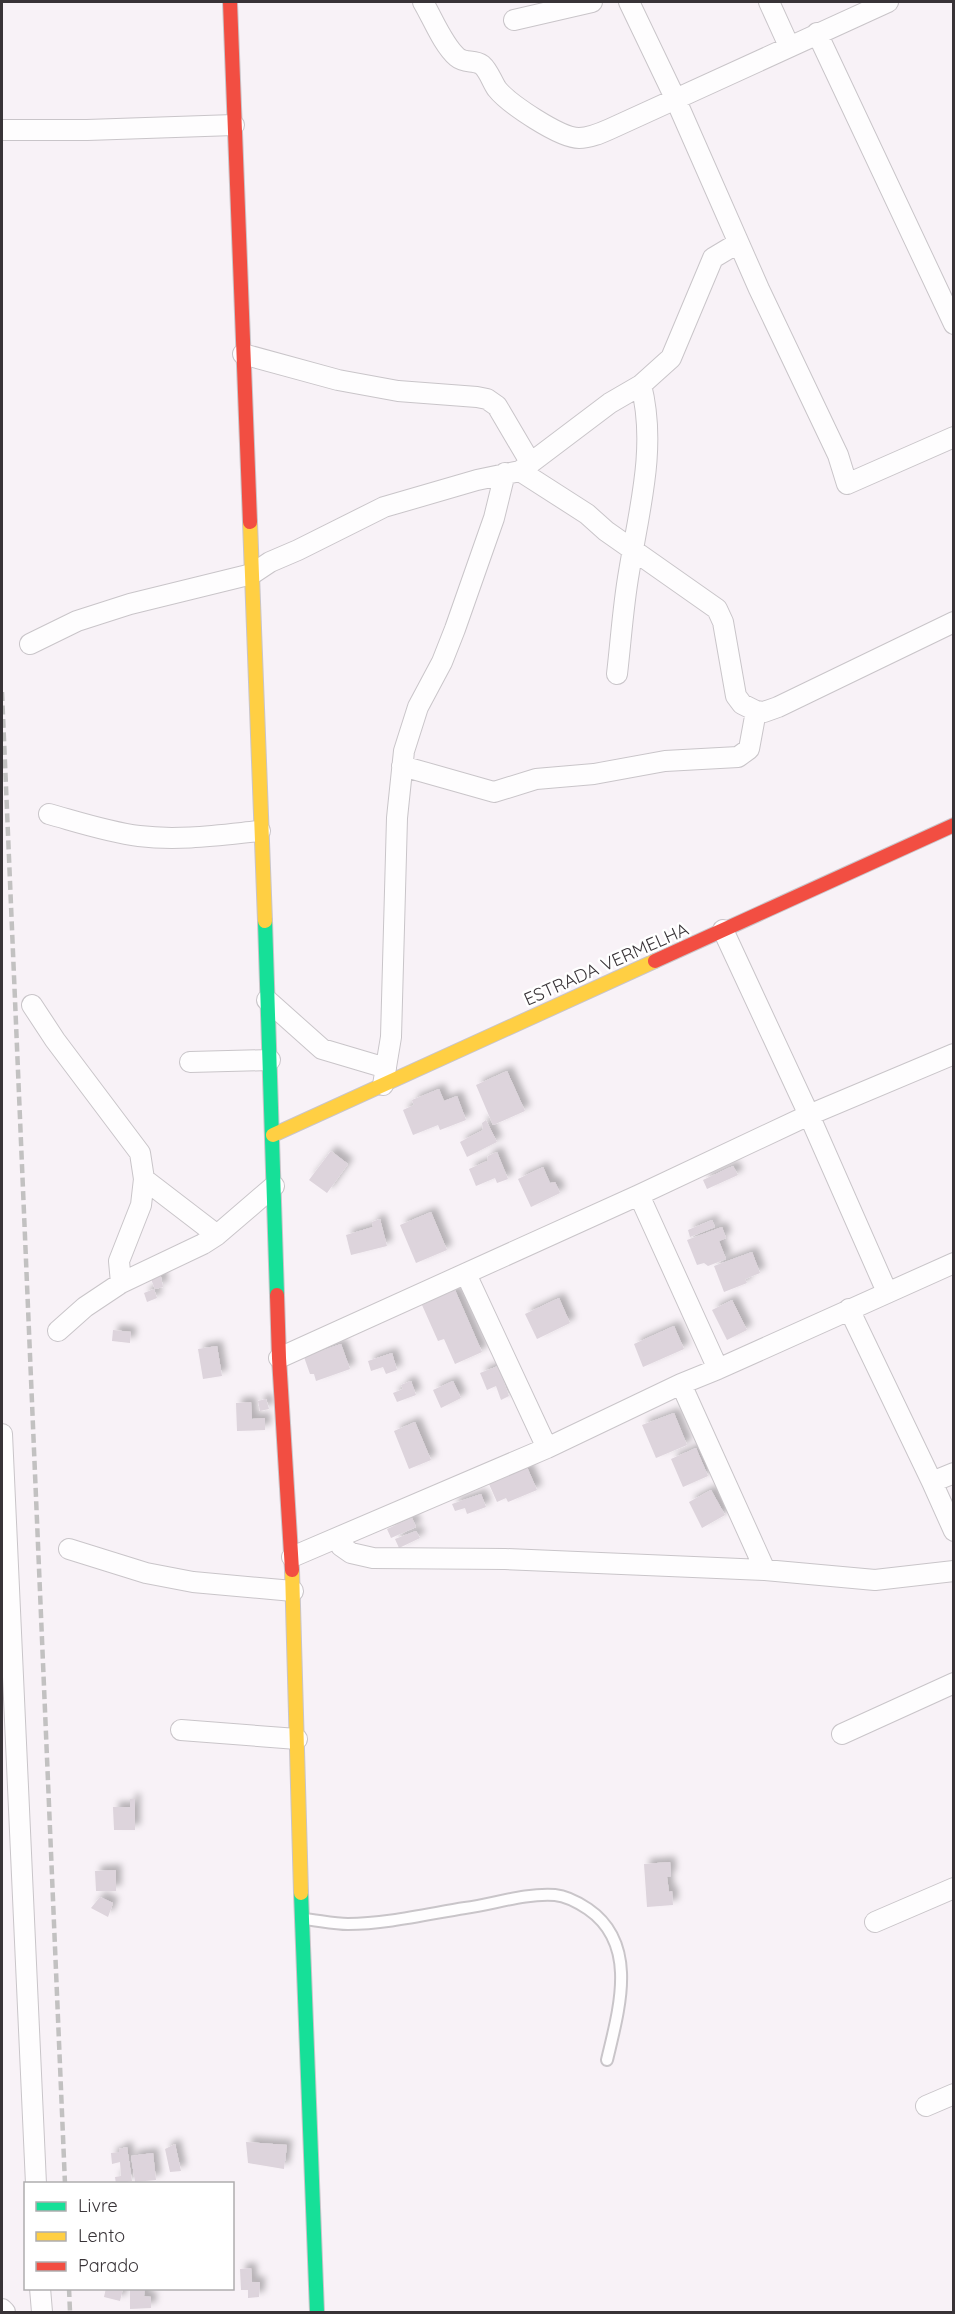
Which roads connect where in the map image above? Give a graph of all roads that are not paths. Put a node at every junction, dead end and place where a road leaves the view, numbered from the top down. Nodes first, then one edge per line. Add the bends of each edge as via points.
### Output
1 (230, 2) edge
2 (423, 2) edge
3 (592, 2) edge
4 (629, 2) edge
5 (769, 2) edge
6 (888, 2) edge
7 (514, 20) dead end
8 (817, 33) junction
9 (789, 46) junction
10 (675, 98) junction
11 (234, 125) junction
12 (2, 130) edge
13 (738, 243) junction
14 (954, 324) edge
15 (243, 354) junction
16 (641, 385) junction
17 (954, 437) edge
18 (519, 468) junction
19 (633, 551) junction
20 (252, 574) junction
21 (954, 622) edge
22 (30, 644) dead end
23 (617, 674) dead end
24 (756, 711) junction
25 (402, 766) junction
26 (49, 813) dead end
27 (954, 825) edge
28 (260, 831) junction
29 (723, 930) junction
30 (267, 1000) junction
31 (32, 1005) dead end
32 (954, 1054) edge
33 (270, 1060) junction
34 (190, 1062) dead end
35 (384, 1076) junction
36 (809, 1116) junction
37 (273, 1136) junction
38 (144, 1179) junction
39 (274, 1186) junction
40 (639, 1195) junction
41 (217, 1235) junction
42 (954, 1263) edge
43 (466, 1274) junction
44 (121, 1283) junction
45 (887, 1292) junction
46 (849, 1309) junction
47 (58, 1331) dead end
48 (279, 1358) junction
49 (718, 1370) junction
50 (681, 1384) junction
51 (2, 1434) edge
52 (547, 1448) junction
53 (954, 1473) edge
54 (932, 1482) junction
55 (954, 1531) edge
56 (337, 1538) junction
57 (69, 1549) dead end
58 (292, 1557) junction
59 (765, 1570) junction
60 (954, 1571) edge
61 (293, 1591) junction
62 (954, 1683) edge
63 (181, 1730) dead end
64 (842, 1734) dead end
65 (297, 1739) junction
66 (954, 1888) edge
67 (302, 1918) junction
68 (875, 1922) dead end
69 (607, 2060) dead end
70 (954, 2094) edge
71 (926, 2106) dead end
72 (36, 2182) edge
73 (40, 2290) edge
74 (2, 2308) edge
75 (5, 2313) edge
76 (42, 2313) edge
77 (317, 2313) edge

1 - 11 street
2 - 10 street via 456,56 484,66 498,90 515,107 576,138 610,129
3 - 7 street
4 - 10 street
5 - 9 street
6 - 8 street
8 - 9 street
8 - 14 street
9 - 10 street
10 - 13 street
11 - 12 street
11 - 15 street
13 - 16 street via 713,258 671,358
13 - 17 street via 838,455 847,484
15 - 18 street via 338,380 398,391 487,399 497,406
15 - 20 street
16 - 18 street via 610,402
16 - 19 street via 648,409 648,430 645,484
18 - 19 street
18 - 20 street via 384,507
18 - 25 street via 494,518 442,662 418,707
19 - 23 street
19 - 24 street via 717,609 723,622 736,696
20 - 22 street via 120,607 77,621
20 - 28 street
21 - 24 street via 798,699
24 - 25 street via 749,749 738,757 665,761 594,774 536,779 494,792
25 - 35 street via 391,1037
26 - 28 street via 140,836 184,838
27 - 29 street, ESTRADA VERMELHA
28 - 30 street
29 - 35 street, ESTRADA VERMELHA
29 - 36 street
30 - 33 street
30 - 35 street via 322,1049
31 - 38 street via 140,1153
32 - 36 street
33 - 34 street
33 - 37 street
35 - 37 street, ESTRADA VERMELHA
36 - 40 street
36 - 45 street
37 - 39 street
38 - 41 street
38 - 44 street via 141,1205 119,1261
39 - 41 street
39 - 48 street
40 - 43 street
40 - 49 street
41 - 44 street
42 - 45 street
43 - 48 street
43 - 52 street
44 - 47 street via 85,1306
45 - 46 street
46 - 49 street
46 - 54 street
48 - 58 street
49 - 50 street
50 - 52 street
50 - 59 street
51 - 72 street
52 - 56 street
53 - 54 street
54 - 55 street
56 - 58 street
56 - 59 street via 351,1553 373,1558 505,1559
57 - 61 street via 146,1573 192,1582
58 - 61 street
59 - 60 street via 875,1580
61 - 65 street
62 - 64 street
63 - 65 street
65 - 67 street
66 - 68 street
67 - 69 lane via 348,1924 538,1895 558,1895 581,1904 601,1918 617,1943 622,1979
67 - 77 street
70 - 71 street
73 - 76 street
74 - 75 street

